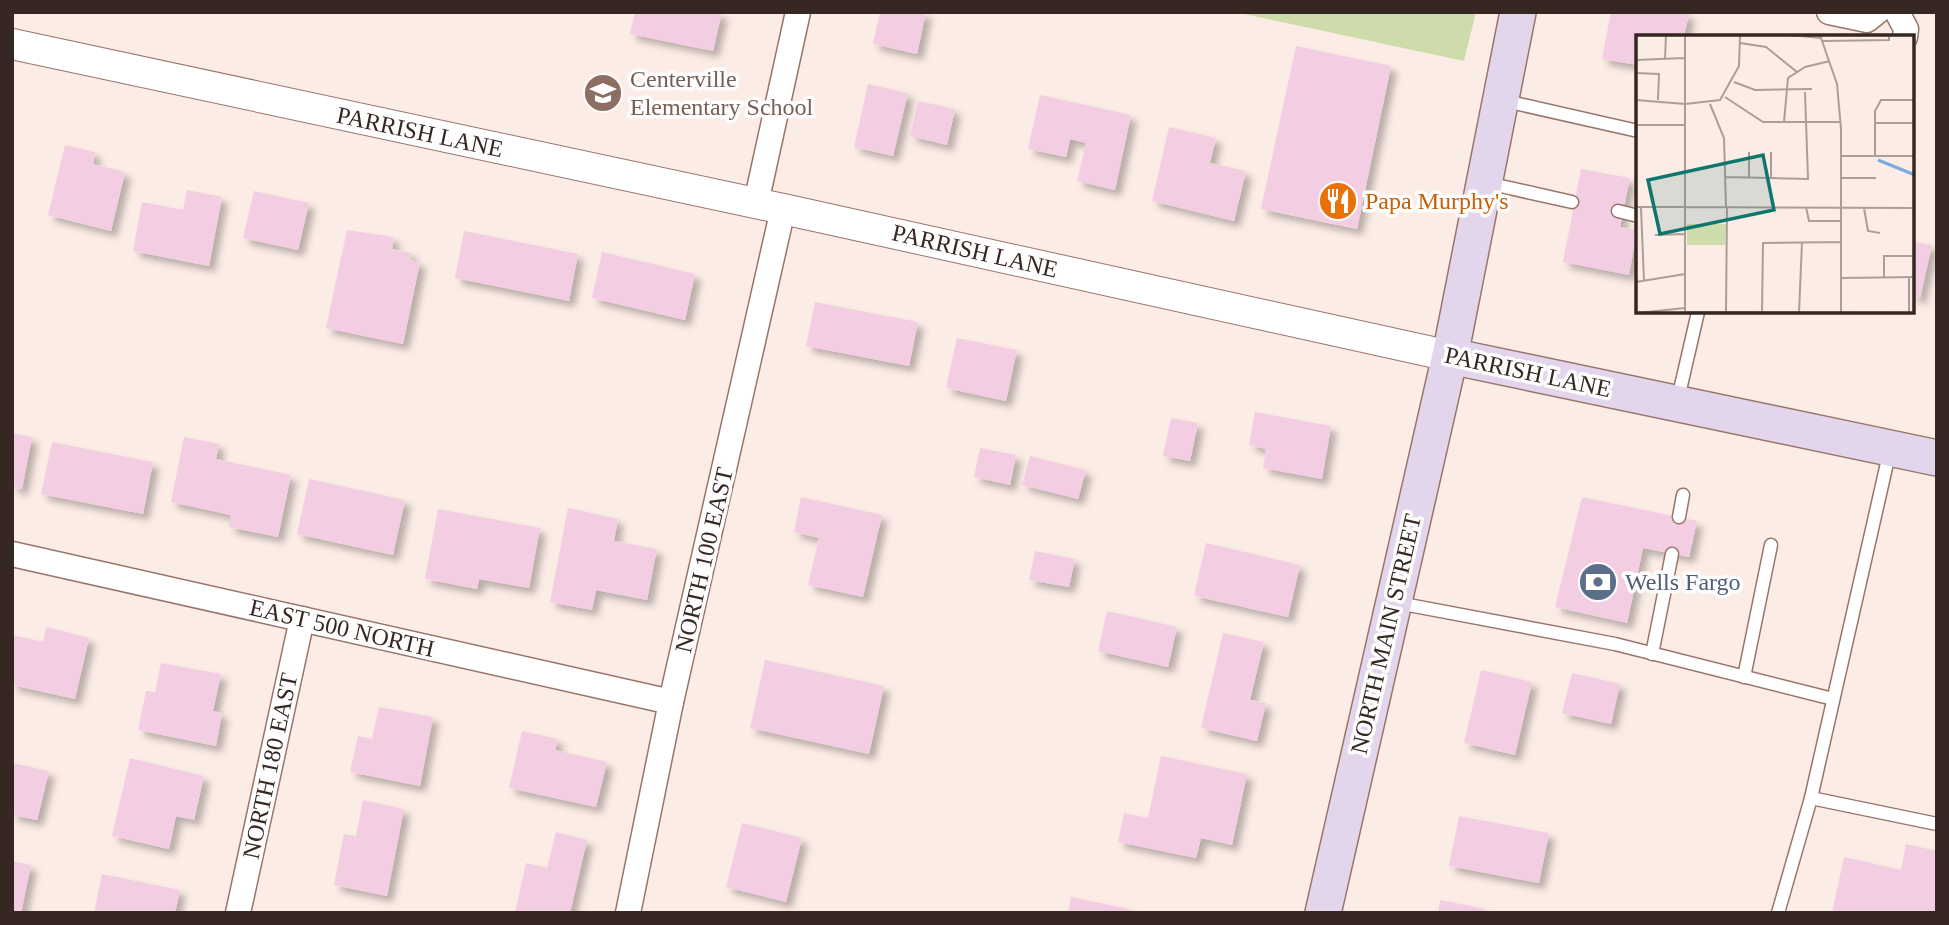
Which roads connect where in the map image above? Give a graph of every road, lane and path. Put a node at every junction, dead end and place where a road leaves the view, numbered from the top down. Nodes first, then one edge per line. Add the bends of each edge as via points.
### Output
1 (799, 12) edge
2 (1518, 12) edge
3 (1829, 12) edge
4 (1877, 12) edge
5 (1897, 12) edge
6 (1905, 35) edge
7 (12, 44) edge
8 (1499, 99) junction
9 (1636, 131) edge
10 (1483, 182) junction
11 (1572, 202) dead end
12 (769, 206) junction
13 (1618, 211) dead end
14 (1636, 216) edge
15 (1698, 313) edge
16 (1450, 356) junction
17 (1677, 403) junction
18 (1891, 448) junction
19 (1937, 458) edge
20 (1683, 495) dead end
21 (1679, 517) dead end
22 (1771, 545) dead end
23 (12, 554) edge
24 (1672, 554) dead end
25 (1394, 602) junction
26 (302, 619) junction
27 (1652, 653) junction
28 (1744, 677) junction
29 (1833, 699) junction
30 (671, 702) junction
31 (1811, 798) junction
32 (1937, 824) edge
33 (238, 913) edge
34 (628, 913) edge
35 (1323, 913) edge
36 (1777, 913) edge

1 - 12 street, NORTH 100 EAST
2 - 8 main road, NORTH MAIN STREET
3 - 4 street via 1867,20
5 - 6 street
7 - 12 street, PARRISH LANE
8 - 9 lane
8 - 10 main road, NORTH MAIN STREET
10 - 11 lane
10 - 16 main road, NORTH MAIN STREET
12 - 16 street, PARRISH LANE
12 - 30 street, NORTH 100 EAST
13 - 14 lane
15 - 17 lane
16 - 17 main road, PARRISH LANE
16 - 25 main road, NORTH MAIN STREET
17 - 18 main road, PARRISH LANE
18 - 19 main road, PARRISH LANE
18 - 29 lane
20 - 21 lane
22 - 28 lane
23 - 26 street, EAST 500 NORTH
24 - 27 lane
25 - 27 lane
25 - 35 main road, NORTH MAIN STREET
26 - 30 street, EAST 500 NORTH
26 - 33 street, NORTH 180 EAST
27 - 28 lane
28 - 29 lane
29 - 31 lane
30 - 34 street, NORTH 100 EAST
31 - 32 lane
31 - 36 lane

